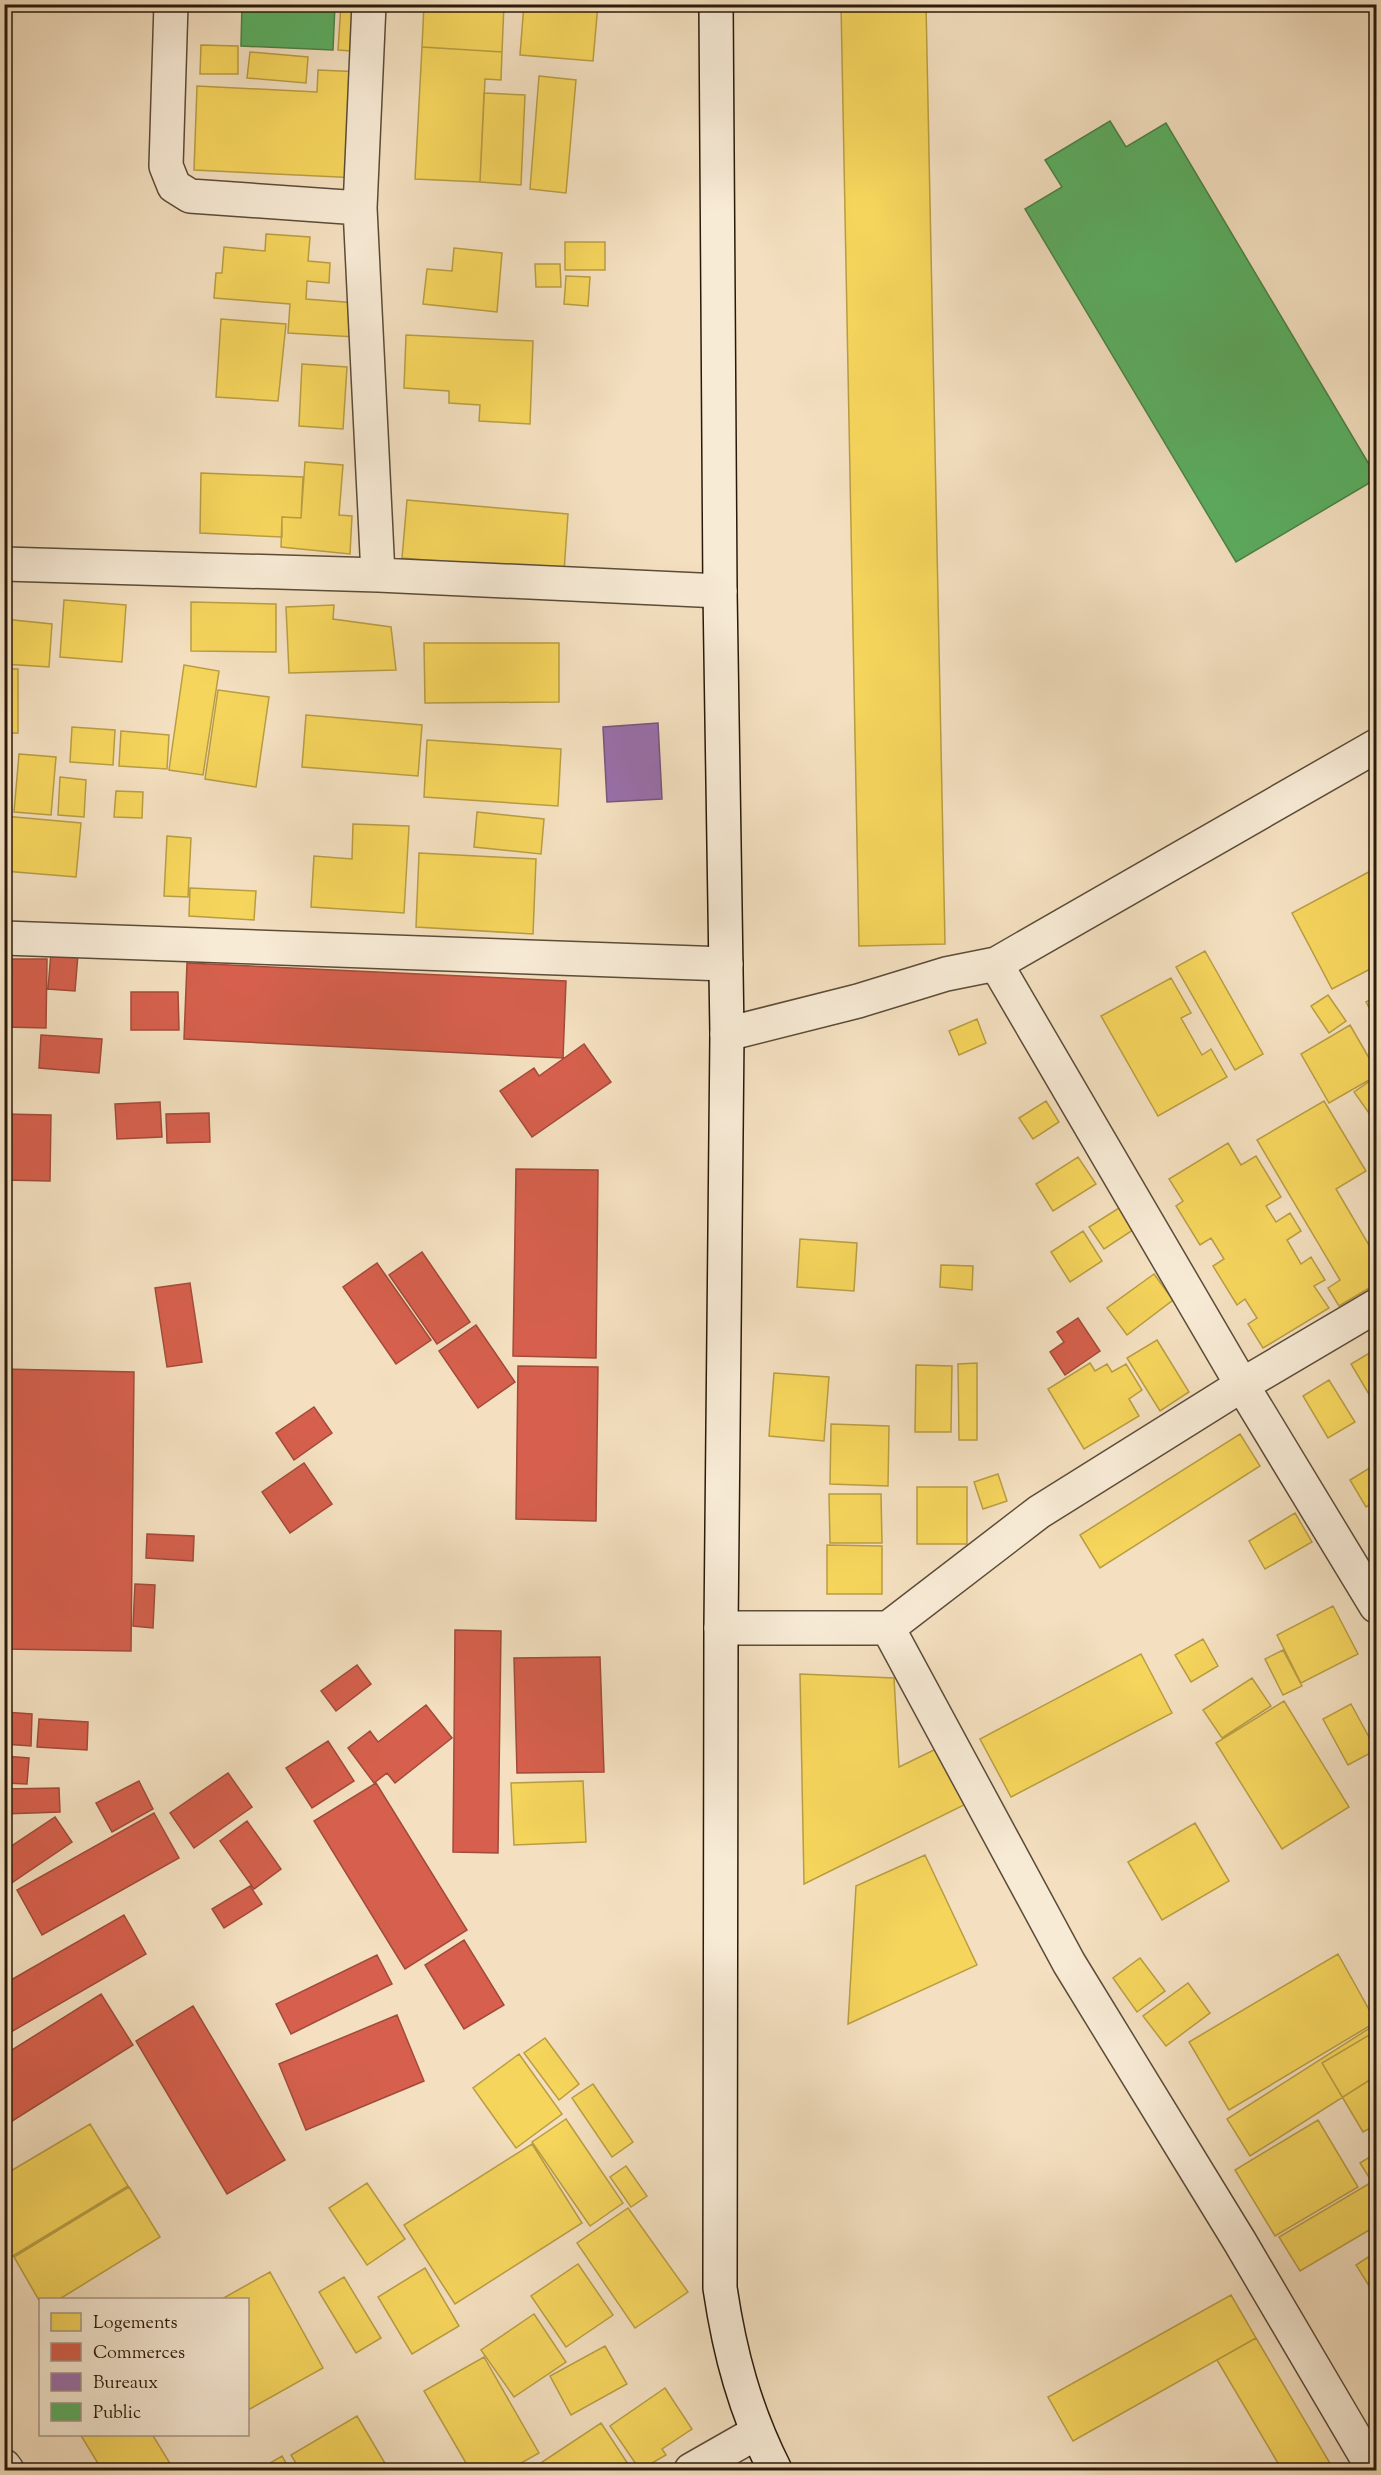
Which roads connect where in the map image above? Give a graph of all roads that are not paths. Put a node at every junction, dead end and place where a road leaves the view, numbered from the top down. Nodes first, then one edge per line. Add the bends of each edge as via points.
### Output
1 (171, 4) edge
2 (369, 4) edge
3 (716, 4) edge
4 (360, 208) junction
5 (4, 564) edge
6 (378, 575) junction
7 (720, 591) junction
8 (1377, 746) edge
9 (4, 938) edge
10 (726, 964) junction
11 (996, 964) junction
12 (727, 1035) junction
13 (1377, 1306) edge
14 (1242, 1384) junction
15 (1377, 1606) edge
16 (721, 1628) junction
17 (888, 1628) junction
18 (756, 2433) junction
19 (4, 2466) edge
20 (8, 2470) edge
21 (691, 2470) edge
22 (775, 2470) edge
23 (1374, 2470) edge

1 - 4 street via 166,166 174,186 190,196
2 - 4 street
3 - 7 street
4 - 6 street
5 - 6 street
6 - 7 street
7 - 10 street
8 - 11 street
9 - 10 street
10 - 12 street
11 - 12 street
11 - 14 street
12 - 16 street
13 - 14 street
14 - 15 street
14 - 17 street via 1039,1512
16 - 17 street
16 - 18 street via 720,2288 729,2348
17 - 23 street via 1069,1964
18 - 21 street
18 - 22 street
19 - 20 street

